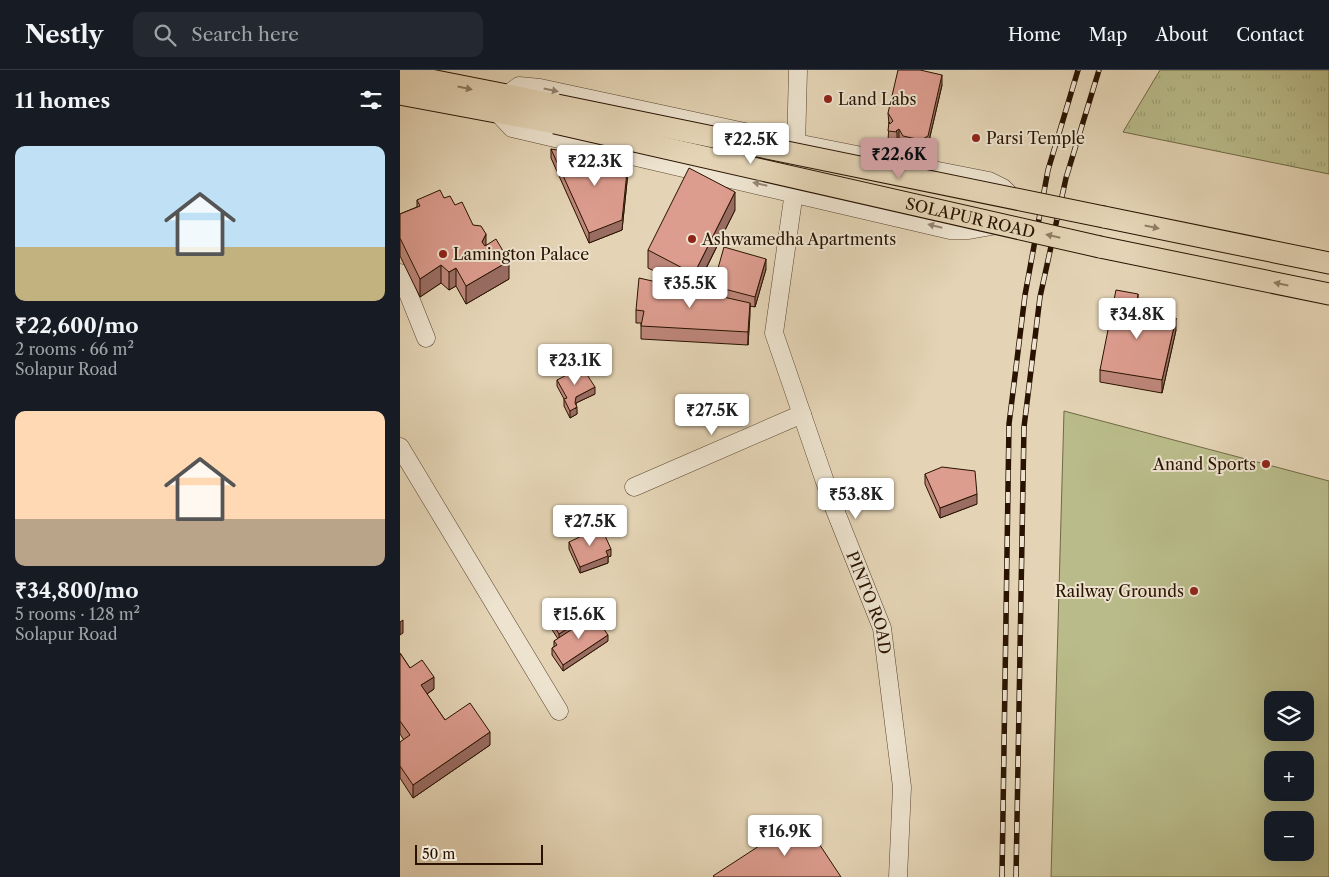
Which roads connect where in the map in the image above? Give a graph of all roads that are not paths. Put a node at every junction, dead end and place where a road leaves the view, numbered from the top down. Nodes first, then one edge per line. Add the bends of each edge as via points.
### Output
1 (798, 70) edge
2 (400, 74) edge
3 (400, 94) edge
4 (502, 104) junction
5 (556, 114) junction
6 (796, 143) junction
7 (794, 192) junction
8 (1012, 198) junction
9 (1000, 224) junction
10 (1329, 264) edge
11 (400, 273) edge
12 (1329, 294) edge
13 (426, 338) dead end
14 (802, 414) junction
15 (400, 447) edge
16 (634, 487) dead end
17 (559, 711) dead end
18 (898, 877) edge

1 - 6 street, PINTO ROAD
2 -> 4 main road
3 - 4 main road
4 - 5 main road
4 -> 6 street via 519,86 540,88
7 -> 4 street via 512,128
5 - 8 main road, bridge
5 - 9 main road, SOLAPUR ROAD, bridge
6 - 7 street, PINTO ROAD
6 - 8 street via 989,181 1003,188
9 -> 7 street via 950,230
7 - 14 street, PINTO ROAD via 774,333
8 -> 10 main road, bridge
12 -> 9 main road, SOLAPUR ROAD, bridge
11 - 13 street
14 - 16 street
14 - 18 street, PINTO ROAD via 833,505 882,628 902,786
15 - 17 street

